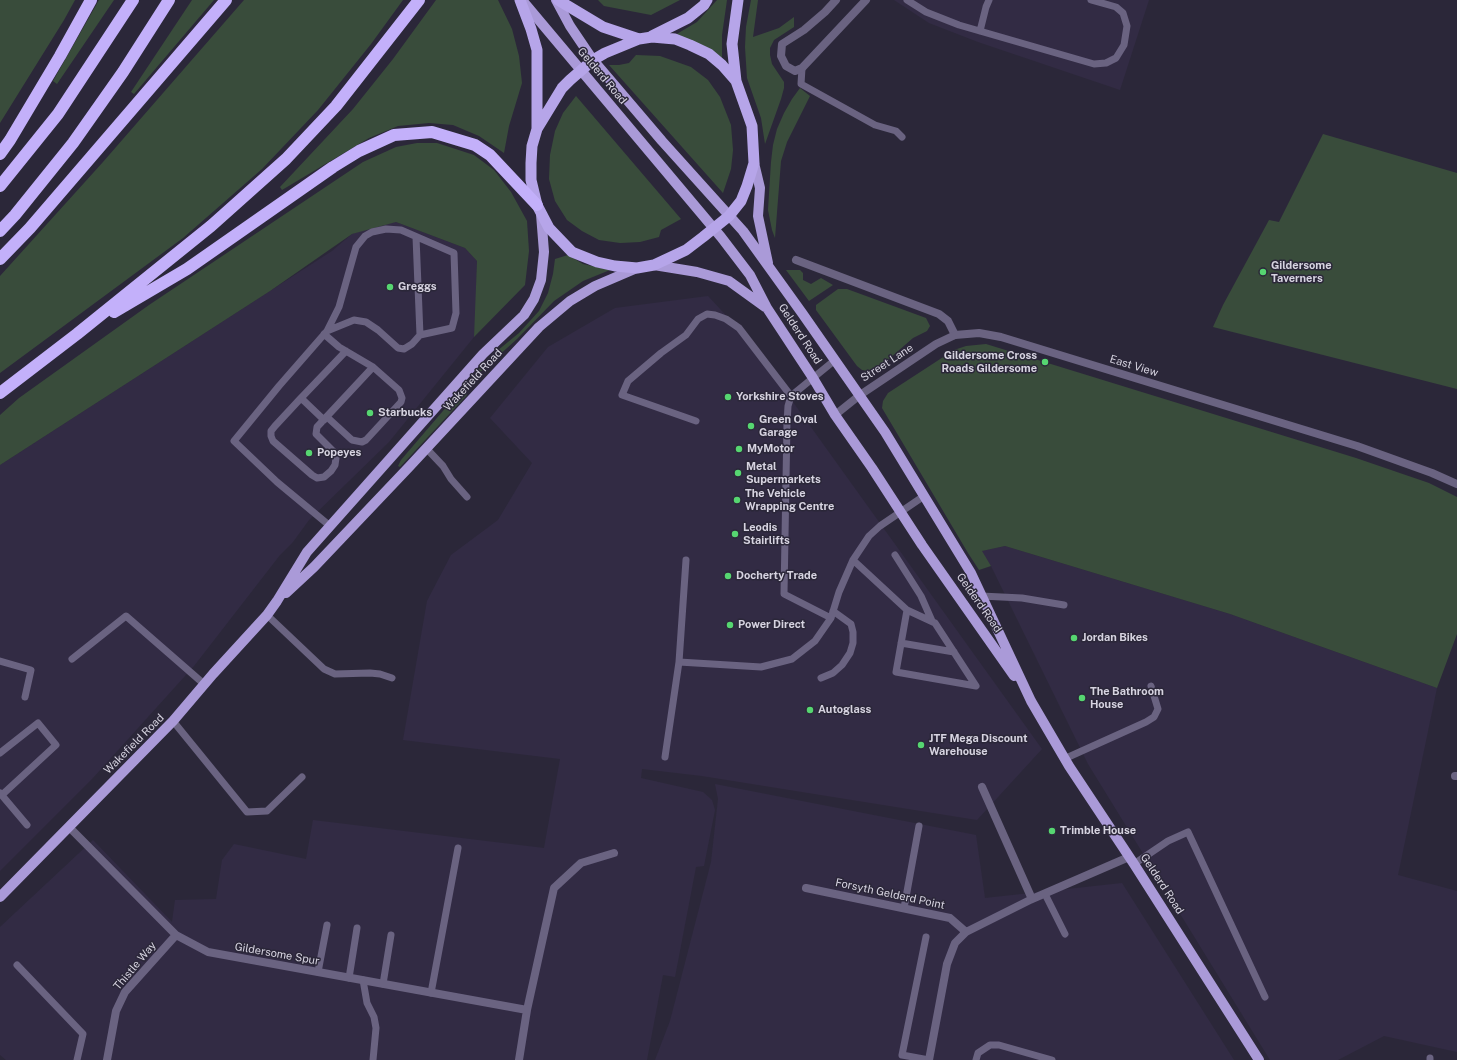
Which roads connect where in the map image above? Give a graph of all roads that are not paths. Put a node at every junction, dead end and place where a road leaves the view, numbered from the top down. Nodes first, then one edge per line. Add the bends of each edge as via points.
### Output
1 (91, 0) edge
2 (133, 0) edge
3 (169, 0) edge
4 (226, 0) edge
5 (419, 0) edge
6 (521, 0) edge
7 (557, 0) edge
8 (707, 0) edge
9 (738, 0) edge
10 (836, 0) edge
11 (866, 0) edge
12 (907, 0) edge
13 (989, 0) edge
14 (1091, 0) edge
15 (980, 31) junction
16 (652, 37) junction
17 (639, 39) junction
18 (593, 60) junction
19 (802, 68) junction
20 (581, 70) junction
21 (736, 81) junction
22 (537, 129) junction
23 (902, 137) dead end
24 (0, 154) edge
25 (754, 163) junction
26 (0, 186) edge
27 (539, 209) junction
28 (729, 216) junction
29 (714, 229) junction
30 (0, 231) edge
31 (416, 237) junction
32 (0, 259) edge
33 (796, 260) dead end
34 (654, 265) junction
35 (768, 267) junction
36 (637, 268) junction
37 (767, 308) junction
38 (326, 333) junction
39 (77, 334) junction
40 (955, 335) junction
41 (420, 336) junction
42 (346, 351) junction
43 (835, 360) junction
44 (373, 367) junction
45 (813, 378) junction
46 (0, 393) edge
47 (860, 395) junction
48 (791, 396) junction
49 (301, 398) junction
50 (835, 415) junction
51 (326, 418) junction
52 (696, 421) dead end
53 (426, 448) junction
54 (1457, 484) edge
55 (924, 496) junction
56 (467, 497) dead end
57 (900, 512) junction
58 (330, 526) junction
59 (343, 537) junction
60 (894, 555) dead end
61 (686, 560) dead end
62 (853, 560) junction
63 (982, 596) junction
64 (277, 601) junction
65 (1064, 605) dead end
66 (907, 610) junction
67 (833, 611) junction
68 (267, 615) junction
69 (831, 618) junction
70 (932, 621) junction
71 (901, 643) junction
72 (954, 652) junction
73 (72, 659) dead end
74 (0, 661) edge
75 (679, 662) junction
76 (392, 678) dead end
77 (821, 678) dead end
78 (204, 684) junction
79 (1151, 686) dead end
80 (25, 697) dead end
81 (1031, 701) junction
82 (173, 721) junction
83 (0, 754) edge
84 (665, 757) dead end
85 (1064, 759) junction
86 (302, 777) dead end
87 (982, 787) dead end
88 (1, 794) edge
89 (27, 825) dead end
90 (920, 826) dead end
91 (69, 827) junction
92 (458, 848) dead end
93 (614, 853) dead end
94 (1131, 860) junction
95 (806, 888) dead end
96 (1045, 894) junction
97 (0, 897) edge
98 (1032, 900) junction
99 (904, 908) junction
100 (327, 925) dead end
101 (357, 928) dead end
102 (966, 932) junction
103 (1066, 934) dead end
104 (176, 935) junction
105 (391, 935) dead end
106 (926, 937) dead end
107 (17, 965) dead end
108 (318, 972) junction
109 (349, 978) junction
110 (363, 980) junction
111 (383, 984) junction
112 (430, 993) junction
113 (1265, 997) dead end
114 (527, 1010) junction
115 (77, 1060) edge
116 (107, 1060) edge
117 (373, 1060) edge
118 (519, 1060) edge
119 (929, 1060) edge
120 (976, 1060) edge
121 (1052, 1060) edge
122 (1260, 1060) edge

1 - 24 highway
2 - 26 highway via 58,114
3 - 30 highway via 73,143
4 - 32 highway via 30,228
5 - 39 highway via 336,106 286,159 211,226
6 - 20 main road, Gelderd Road
6 - 22 highway via 537,50
7 - 17 highway, Gelderd Road via 603,27
7 - 18 main road, Gelderd Road via 570,26
8 - 16 highway via 688,18
9 - 21 highway via 732,44
10 - 19 street via 804,30 782,44 781,56 786,66 795,71
11 - 19 street
12 - 15 lane via 926,12
13 - 15 lane
14 - 15 lane via 1116,7 1123,13 1127,26 1124,45 1116,58 1106,62 1094,64
16 - 17 highway
16 - 21 highway via 675,39 709,54
17 - 18 highway
18 - 20 highway
18 - 28 main road, Gelderd Road
19 - 23 lane via 801,84 875,125 896,131
20 - 22 highway via 562,88
20 - 29 main road, Gelderd Road
21 - 25 highway via 752,126
22 - 27 highway via 532,146 531,180
25 - 28 highway via 741,201
25 - 35 main road via 760,188 758,216
27 - 36 highway via 549,228 572,252 597,262
27 - 39 highway via 490,155 475,145 432,132 394,135 359,151 333,167 187,269
27 - 58 main road, Wakefield Road via 544,252 542,280 524,315 483,354
28 - 29 highway
28 - 35 main road, Gelderd Road via 743,231
29 - 34 highway via 686,250
29 - 37 main road, Gelderd Road via 750,275
31 - 38 lane via 401,230 386,229 365,236 356,248 339,307
31 - 41 lane
31 - 41 lane via 454,253 456,313 452,328
33 - 40 street via 813,270 939,314 948,321
34 - 36 highway
34 - 37 main road via 729,280
35 - 43 main road, Gelderd Road
36 - 53 main road, Wakefield Road via 595,286 570,301 544,322
37 - 45 main road, Gelderd Road
38 - 41 lane via 354,320 366,322 404,350
38 - 42 lane
38 - 58 lane via 234,441 277,482
39 - 46 highway
40 - 47 street, Street Lane via 936,344
40 - 54 street, East View via 979,333 1001,337 1357,446
42 - 44 lane
42 - 49 lane
43 - 45 lane
43 - 47 main road, Gelderd Road
44 - 51 lane
44 - 51 lane via 399,390 402,398 366,440 352,440
45 - 48 lane
45 - 50 main road, Gelderd Road
47 - 50 street, Street Lane
47 - 55 main road, Gelderd Road
48 - 52 lane via 739,328 726,319 707,314 698,319 686,335 628,381 622,395
48 - 69 lane via 787,424 784,594
49 - 51 lane
49 - 51 lane via 275,426 270,436 317,478 324,477 333,468 336,458 334,452 316,434 315,430
50 - 57 main road, Gelderd Road
53 - 56 lane
53 - 59 main road, Wakefield Road
55 - 57 lane
55 - 63 main road, Gelderd Road
57 - 62 lane via 869,536
57 - 81 main road, Gelderd Road
58 - 59 main road
58 - 64 main road, Wakefield Road via 307,552
59 - 64 main road, Wakefield Road
60 - 70 lane via 921,596
61 - 75 lane
62 - 66 lane
62 - 67 lane
63 - 65 lane via 1022,598
63 - 81 main road, Gelderd Road
64 - 68 main road, Wakefield Road
66 - 70 lane
66 - 71 lane
67 - 69 lane
67 - 77 lane via 851,624 853,643 842,665 833,673
68 - 76 lane via 324,669 335,674 370,673
68 - 78 main road, Wakefield Road
69 - 75 lane via 815,641 792,659 761,667
70 - 72 lane
71 - 72 lane
71 - 72 lane via 896,672 976,686
73 - 78 lane via 126,616
74 - 80 lane via 31,670
75 - 84 lane
78 - 82 main road, Wakefield Road
79 - 85 lane via 1158,709 1154,717
81 - 85 main road, Gelderd Road
82 - 86 lane via 247,812 268,811
82 - 91 main road, Wakefield Road
83 - 88 lane via 38,722 56,745
85 - 94 main road, Gelderd Road
87 - 98 street
88 - 89 lane
90 - 99 lane
91 - 97 main road, Wakefield Road
91 - 104 street, Gildersome Spur
92 - 112 lane
93 - 114 street via 582,863 554,888
94 - 96 street
94 - 113 lane via 1188,832
94 - 122 main road, Gelderd Road
95 - 99 street, Forsyth Gelderd Point
96 - 98 street
96 - 103 lane
98 - 102 street
99 - 102 street, Forsyth Gelderd Point via 950,918
100 - 108 lane
101 - 109 lane
102 - 119 street via 955,943 947,964
104 - 108 street, Gildersome Spur via 208,952
104 - 116 street, Thistle Way via 125,992 116,1011
105 - 111 lane
106 - 119 lane via 902,1055
107 - 115 lane via 83,1034
108 - 109 street, Gildersome Spur
109 - 110 street, Gildersome Spur
110 - 111 street, Gildersome Spur
110 - 117 lane via 367,1003 376,1028
111 - 112 street, Gildersome Spur
112 - 114 street, Gildersome Spur
114 - 118 street
120 - 121 lane via 978,1052 990,1045 998,1045

